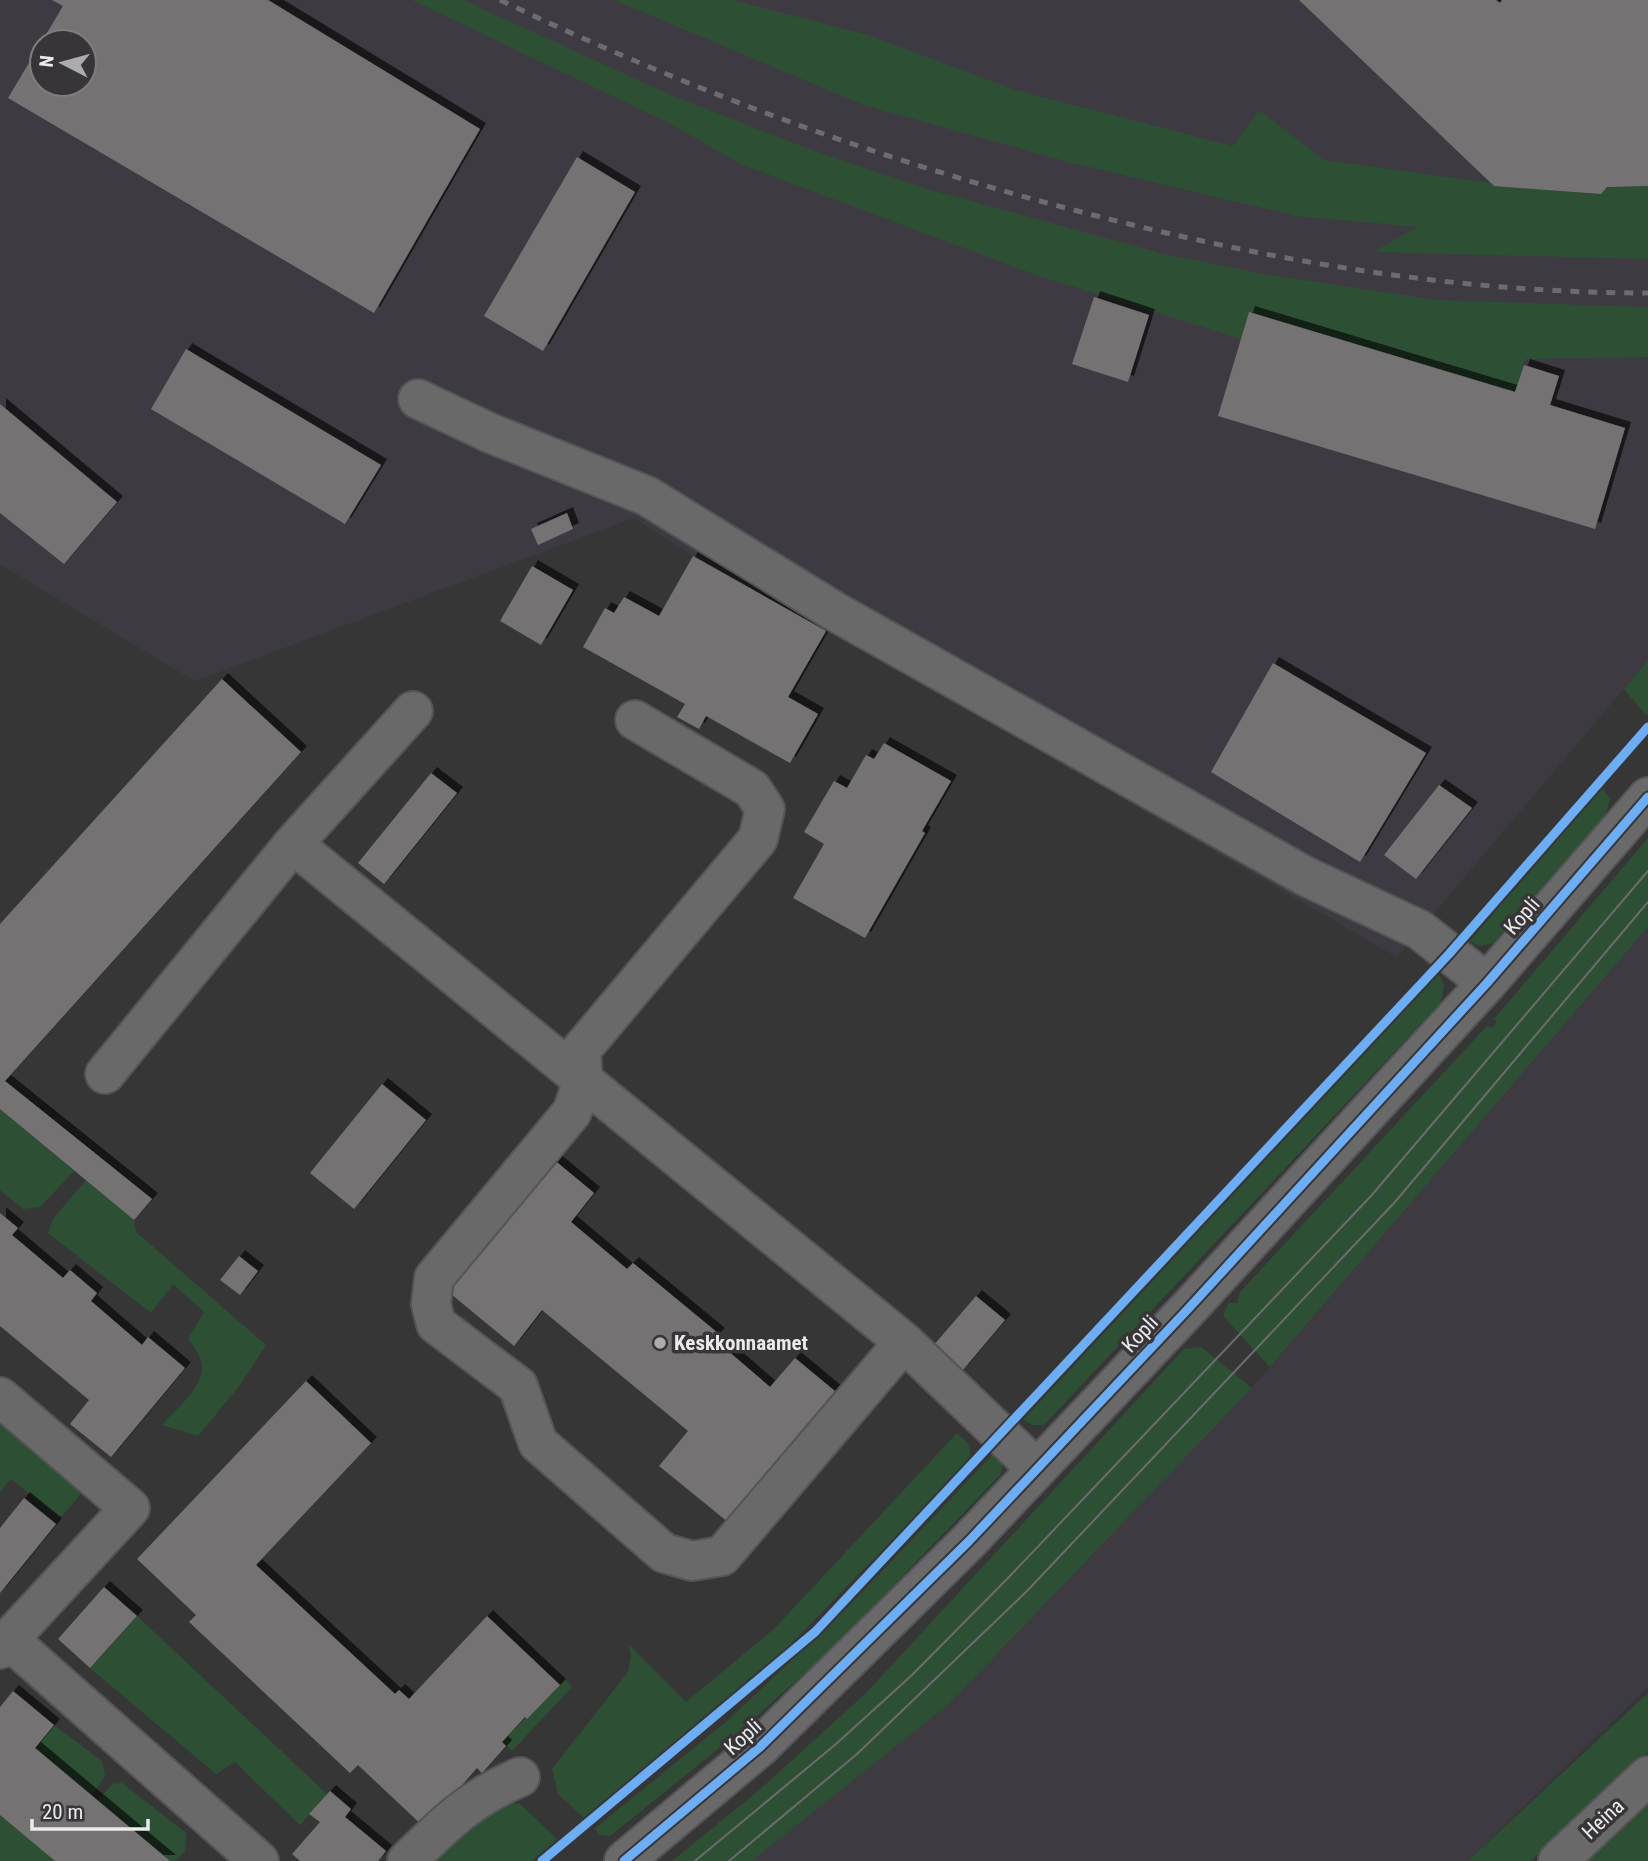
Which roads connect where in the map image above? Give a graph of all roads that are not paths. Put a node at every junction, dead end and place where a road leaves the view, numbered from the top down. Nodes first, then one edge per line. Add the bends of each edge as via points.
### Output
1 (418, 399) dead end
2 (413, 711) dead end
3 (635, 720) dead end
4 (1648, 797) edge
5 (293, 844) junction
6 (1487, 983) junction
7 (105, 1074) dead end
8 (583, 1081) junction
9 (904, 1342) junction
10 (0, 1397) edge
11 (1037, 1469) junction
12 (4, 1644) edge
13 (1648, 1776) edge
14 (520, 1777) dead end
15 (259, 1861) edge
16 (407, 1861) edge
17 (624, 1861) edge
18 (1558, 1861) edge

1 - 6 street via 648,496 834,611 1305,876 1420,930
2 - 5 street
3 - 8 street via 752,789 765,809 758,839 582,1050
4 - 6 street, Kopli
5 - 7 street
5 - 8 street
6 - 11 street, Kopli
8 - 9 street
8 - 9 street via 572,1112 434,1278 431,1304 436,1324 518,1386 538,1443 664,1553 692,1562 722,1556
9 - 11 street
10 - 12 street via 130,1508
11 - 17 street, Kopli via 760,1747
12 - 15 street
13 - 18 street, Heina
14 - 16 street via 462,1807

